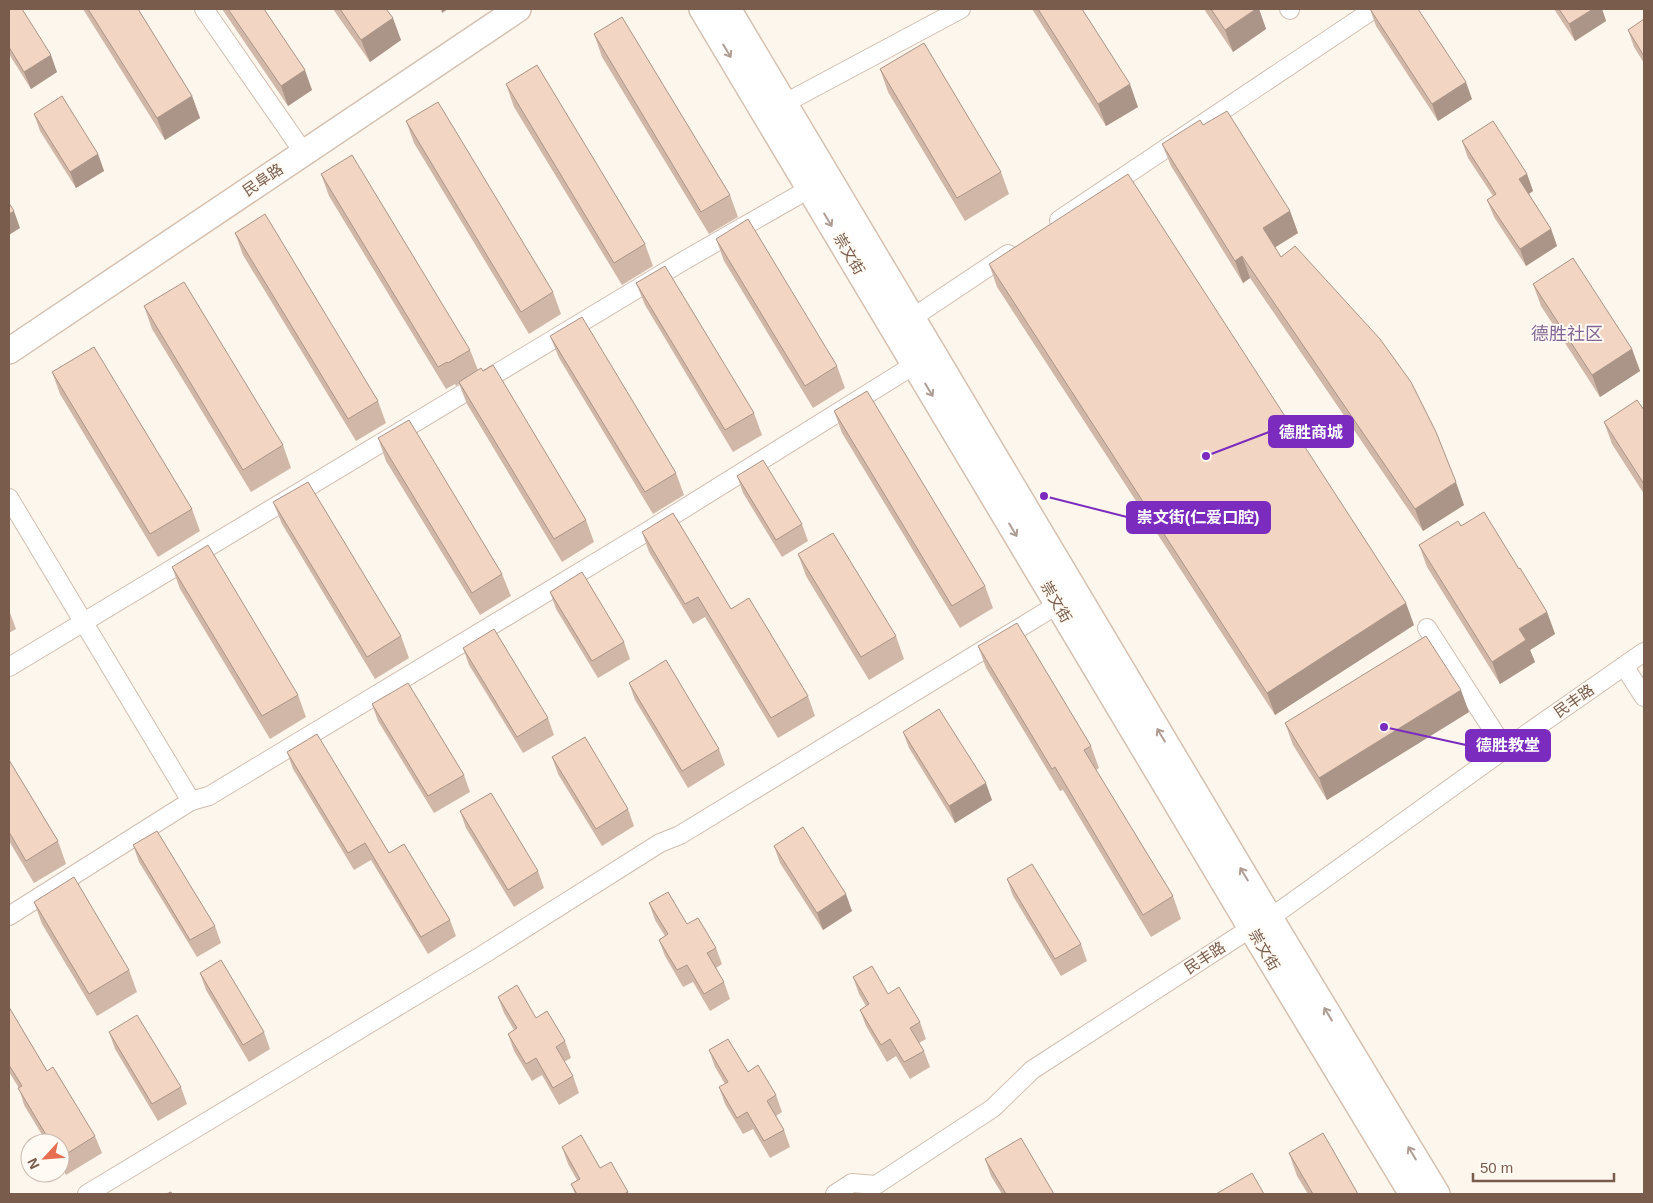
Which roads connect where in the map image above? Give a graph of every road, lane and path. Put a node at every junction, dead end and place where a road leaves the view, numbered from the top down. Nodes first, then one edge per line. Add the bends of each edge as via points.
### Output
1 (204, 9) edge
2 (518, 9) edge
3 (702, 9) edge
4 (728, 9) edge
5 (961, 9) edge
6 (1374, 9) edge
7 (774, 109) junction
8 (304, 153) junction
9 (809, 189) junction
10 (1044, 230) edge
11 (1019, 246) edge
12 (912, 318) junction
13 (9, 351) edge
14 (914, 365) junction
15 (9, 498) edge
16 (1057, 605) junction
17 (83, 622) junction
18 (1427, 628) dead end
19 (1644, 652) edge
20 (1624, 666) junction
21 (9, 667) edge
22 (1644, 697) edge
23 (1505, 749) junction
24 (192, 801) junction
25 (9, 916) edge
26 (1260, 923) junction
27 (87, 1194) edge
28 (834, 1194) edge
29 (1412, 1194) edge
30 (1438, 1194) edge

1 - 8 street
2 - 8 street, 民阜路
3 -> 7 street, 崇文街
4 - 7 street, 崇文街
5 - 7 street
6 - 10 street
7 - 9 street, 崇文街
7 - 12 street, 崇文街
8 - 13 street, 民阜路
9 -> 14 street, 崇文街
9 - 17 street via 685,260
11 - 12 street
26 -> 12 street, 崇文街
14 -> 16 street, 崇文街
14 - 24 street via 385,690 208,796
15 - 17 street
16 - 26 street, 崇文街
16 - 27 street via 688,830 660,843 481,956
17 - 21 street
17 - 24 street
18 - 23 street
19 - 20 street, 民丰路
20 - 22 street
20 - 23 street, 民丰路
23 - 26 street, 民丰路
24 - 25 street
26 - 28 street, 民丰路 via 1032,1070 993,1108 876,1185 852,1183
26 - 29 street, 崇文街
30 -> 26 street, 崇文街

